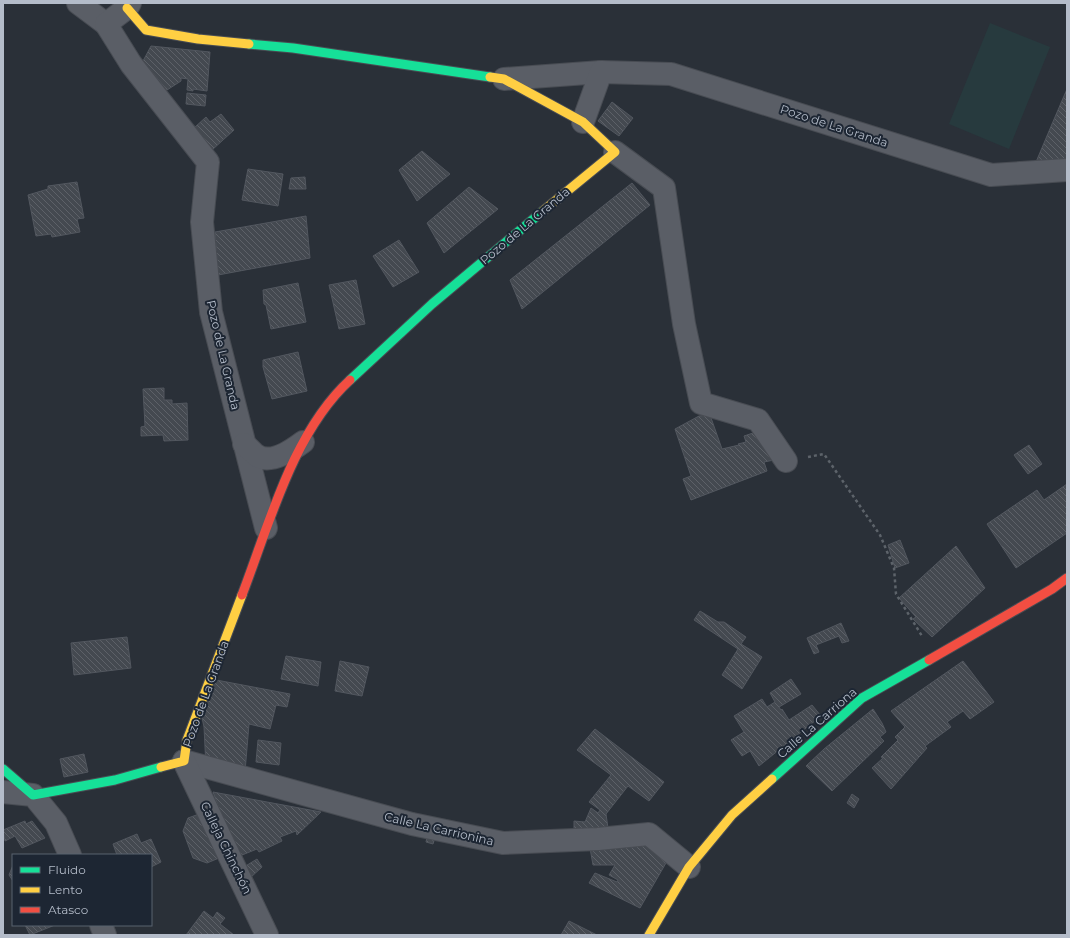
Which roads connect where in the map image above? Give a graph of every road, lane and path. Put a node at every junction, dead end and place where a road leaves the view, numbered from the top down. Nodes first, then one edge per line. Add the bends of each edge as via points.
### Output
1 (78, 3) edge
2 (128, 5) edge
3 (106, 24) junction
4 (601, 72) junction
5 (504, 79) junction
6 (583, 122) junction
7 (614, 152) junction
8 (1067, 170) edge
9 (303, 442) junction
10 (244, 444) junction
11 (786, 461) joint
12 (266, 528) junction
13 (1067, 578) edge
14 (935, 656) junction
15 (184, 761) junction
16 (3, 769) edge
17 (3, 792) edge
18 (33, 795) junction
19 (70, 854) edge
20 (689, 867) junction
21 (267, 935) edge
22 (649, 935) edge

1 - 3 street
2 - 3 street, Pozo de La Granda
2 - 5 street, Pozo de La Granda via 146,30 198,39 294,48
3 - 10 street, Pozo de La Granda via 131,64 208,162 202,222 210,312
4 - 5 street, Pozo de La Granda
4 - 6 street
4 - 8 street, Pozo de La Granda via 671,74 991,175
5 - 6 street, Pozo de La Granda
6 - 7 street, Pozo de La Granda
7 - 9 street, Pozo de La Granda via 432,304 338,391
7 - 11 street, Pozo de La Granda via 664,188 684,324 701,403 758,420
9 - 10 street via 288,453 273,458 257,456
9 - 12 street, Pozo de La Granda
10 - 12 street, Pozo de La Granda
11 - 14 path via 824,454 880,535 894,568 896,594
12 - 15 street, Pozo de La Granda via 187,740
13 - 14 street, Calle La Carriona
14 - 20 street, Calle La Carriona via 862,698 732,815
15 - 18 street, Pozo de La Granda via 115,780
15 - 20 street, Calle La Carrionina via 412,824 502,843 649,834
15 - 21 street, Calleja Chinchón
16 - 18 street
17 - 18 street
18 - 19 street via 56,823
20 - 22 street, Calle La Carriona

